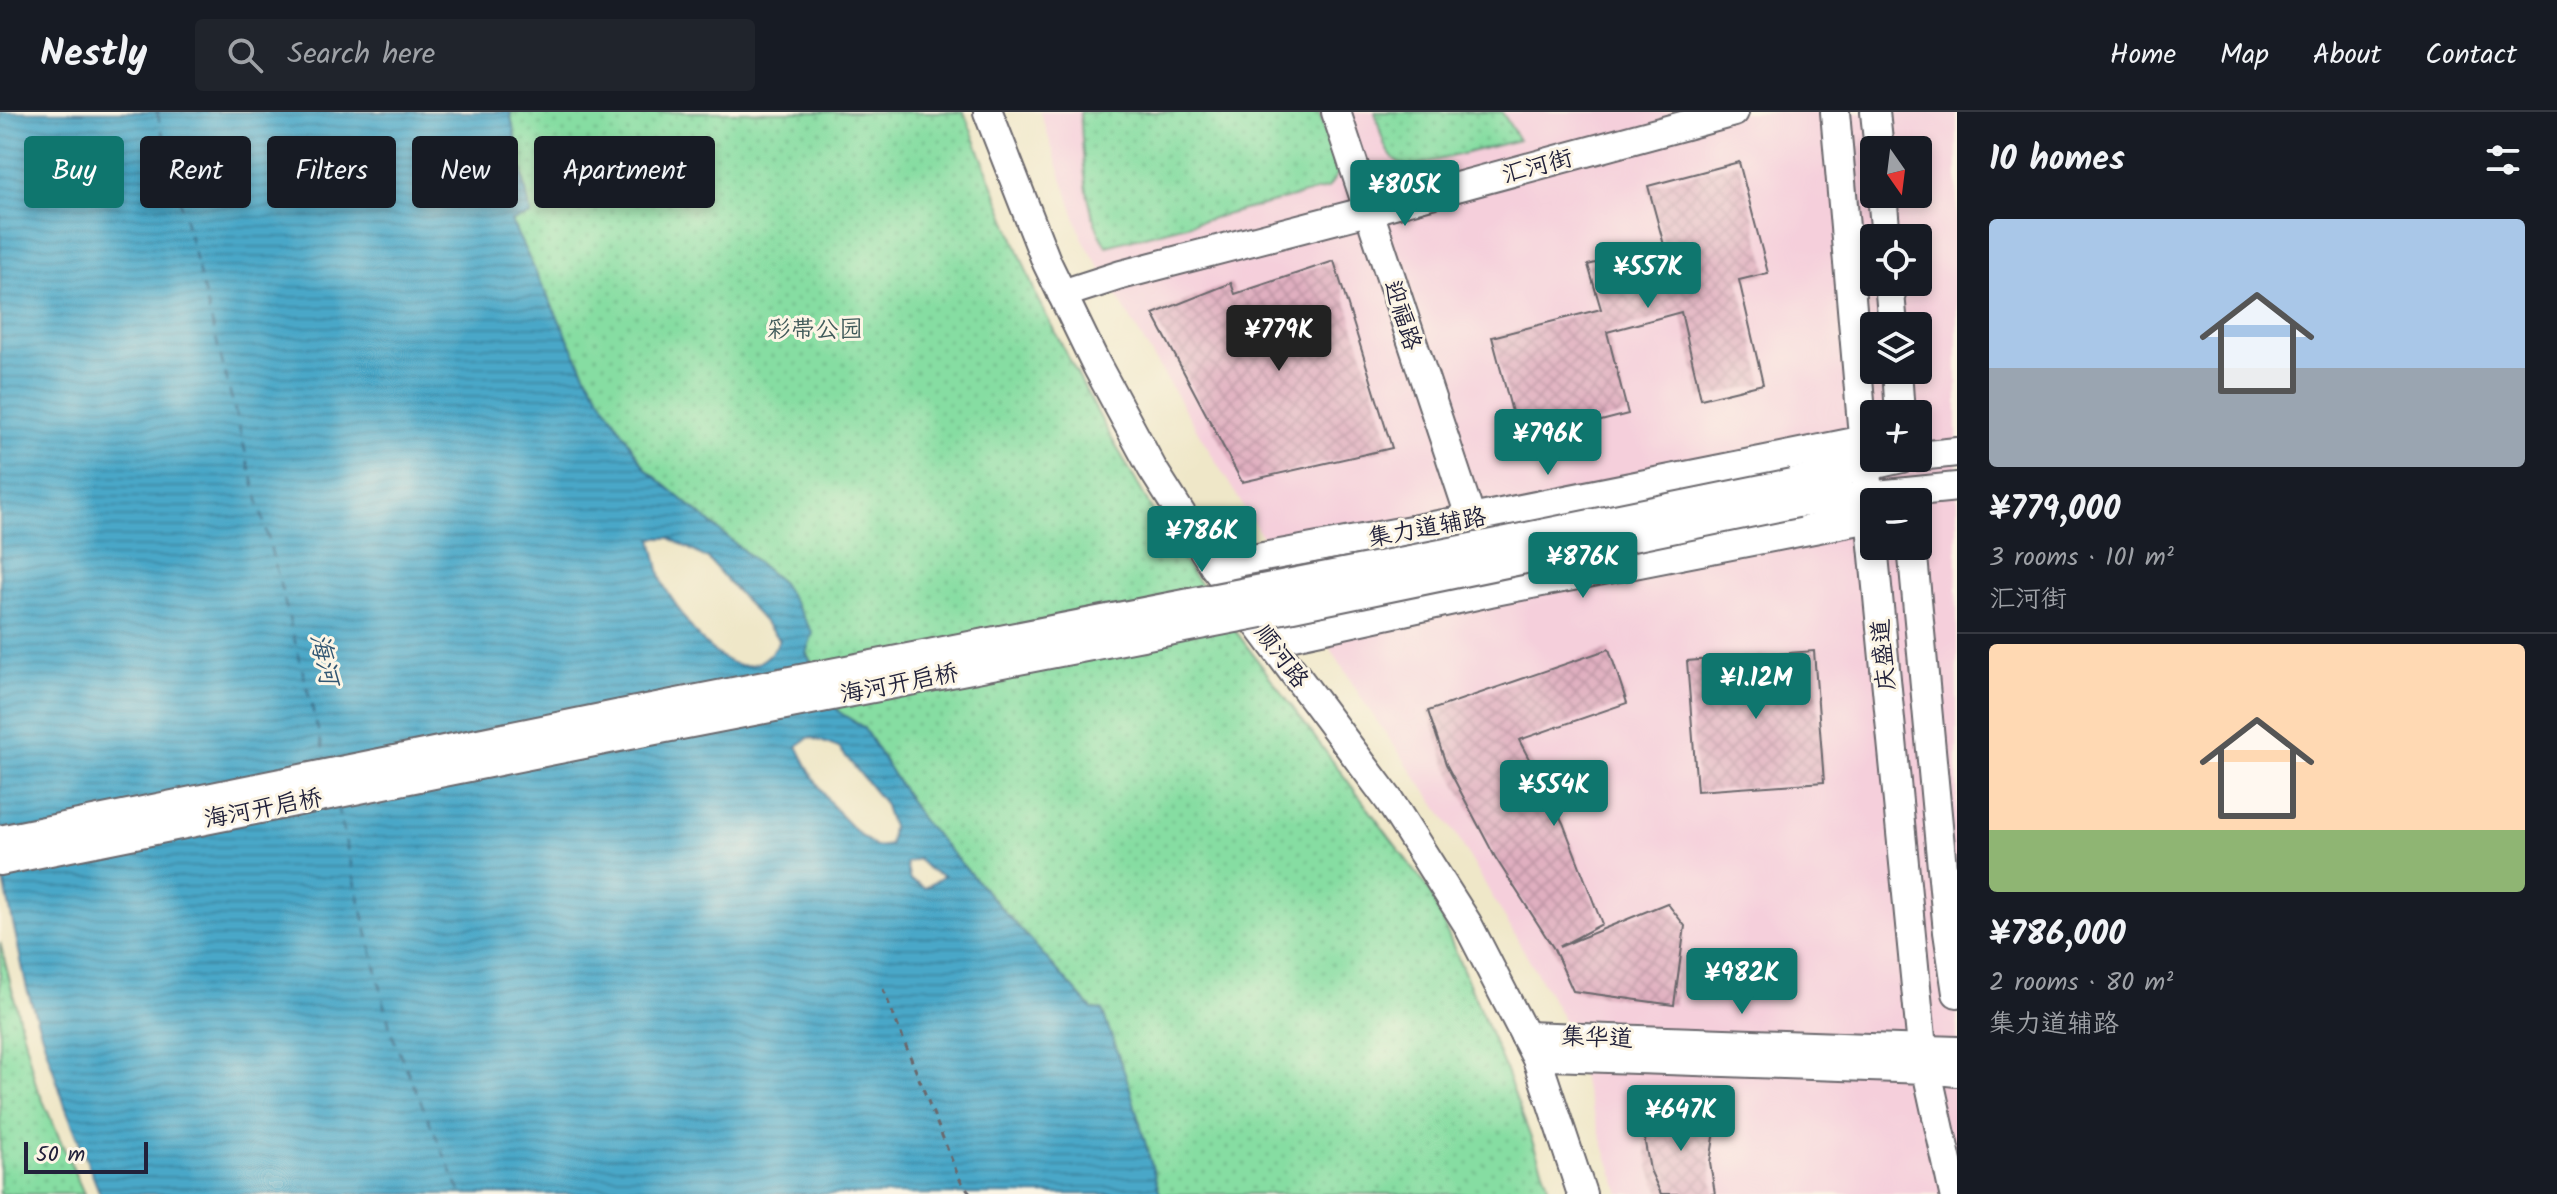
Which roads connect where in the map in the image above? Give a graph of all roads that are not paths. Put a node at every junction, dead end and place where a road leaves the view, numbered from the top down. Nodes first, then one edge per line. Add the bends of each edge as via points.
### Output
1 (1336, 112) edge
2 (1734, 112) edge
3 (1835, 112) edge
4 (1875, 112) edge
5 (993, 113) edge
6 (1878, 136) edge
7 (1368, 211) junction
8 (1062, 294) junction
9 (1864, 400) edge
10 (1860, 452) edge
11 (1957, 452) edge
12 (1860, 455) edge
13 (1932, 455) edge
14 (1957, 487) edge
15 (1795, 493) junction
16 (1932, 493) edge
17 (1860, 501) edge
18 (1860, 510) edge
19 (1471, 519) junction
20 (1891, 560) edge
21 (1913, 560) edge
22 (1222, 565) junction
23 (1278, 638) junction
24 (0, 840) edge
25 (0, 861) edge
26 (1957, 993) edge
27 (1539, 1047) junction
28 (1957, 1051) edge
29 (1924, 1059) junction
30 (1957, 1072) edge
31 (1582, 1194) edge
32 (1595, 1194) edge
33 (1954, 1194) edge

1 - 7 main road, 迎福路
2 - 7 main road, 汇河街
3 - 9 main road, 庆盛道
4 - 6 main road
5 - 8 main road, 顺河路
7 - 8 main road, 汇河街
7 - 19 main road, 迎福路
8 - 22 main road, 顺河路 via 1152,468
10 - 19 main road, 集力道辅路
11 - 13 main road
12 - 15 main road
14 - 16 main road
15 - 17 main road
15 - 24 main road, 海河开启桥, bridge via 1481,547
15 - 25 main road, 海河开启桥, bridge via 1293,607
18 - 23 main road
19 - 22 main road, 集力道辅路
20 - 29 main road, 庆盛道
21 - 26 main road, 庆盛道
22 - 23 main road, 顺河路
23 - 27 main road, 顺河路 via 1389,800
27 - 29 main road, 集华道
27 - 31 main road, 顺河路
27 - 32 main road, 顺河路
28 - 29 main road, 集华道
29 - 30 main road, 集华道
29 - 33 main road, 庆盛道

